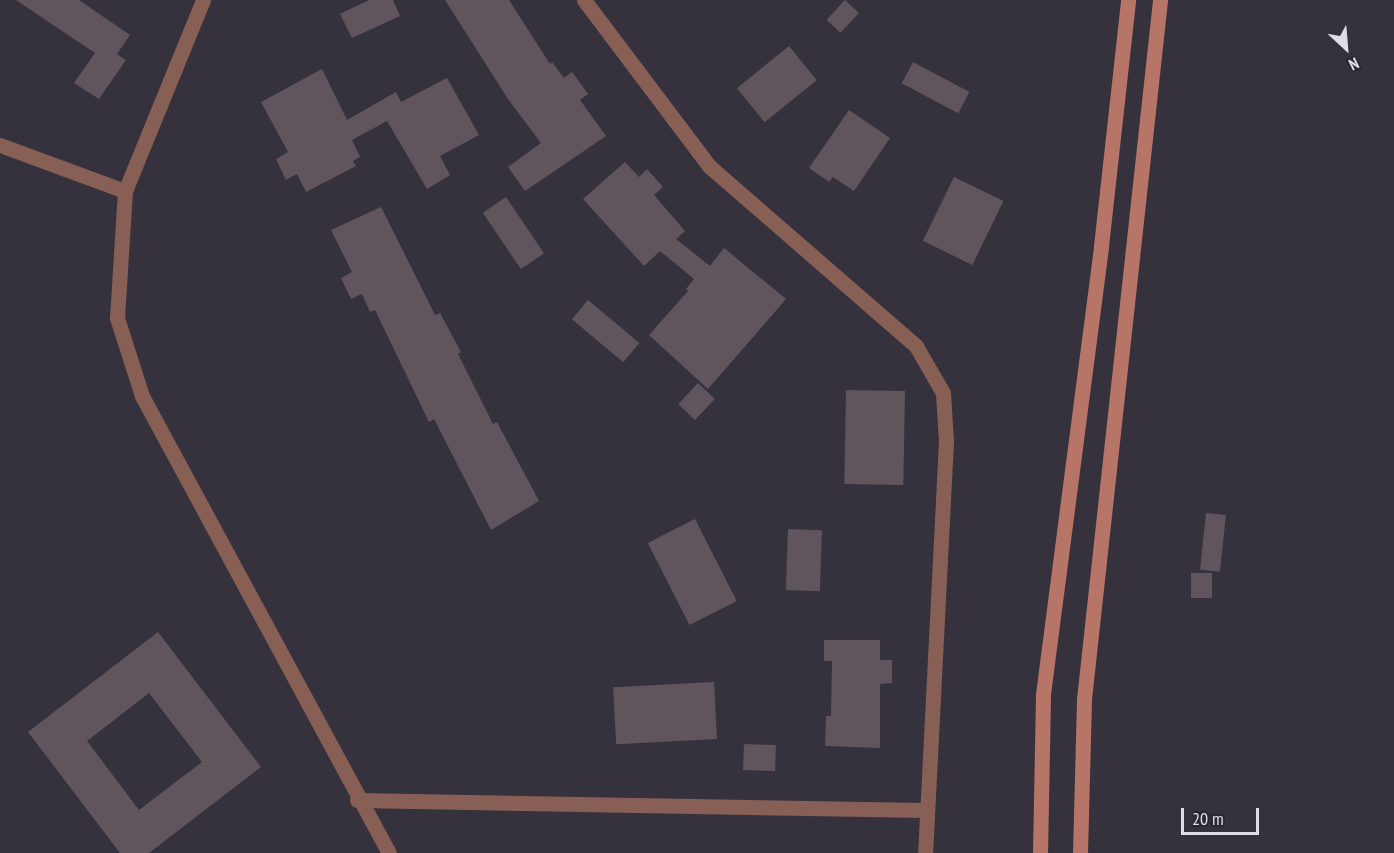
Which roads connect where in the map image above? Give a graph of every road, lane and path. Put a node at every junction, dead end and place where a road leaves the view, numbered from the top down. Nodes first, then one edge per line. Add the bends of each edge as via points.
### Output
1 (203, 0) edge
2 (584, 0) edge
3 (1128, 0) edge
4 (1160, 0) edge
5 (0, 145) edge
6 (124, 191) junction
7 (357, 800) junction
8 (925, 810) junction
9 (389, 853) edge
10 (925, 853) edge
11 (1040, 853) edge
12 (1080, 853) edge

1 - 6 street
2 - 8 street via 709,165 916,345 943,393 946,441
3 - 11 street via 1101,246 1043,694
4 - 12 street via 1083,699
5 - 6 street
6 - 7 street via 117,318 142,396
7 - 8 street
7 - 9 street
8 - 10 street

